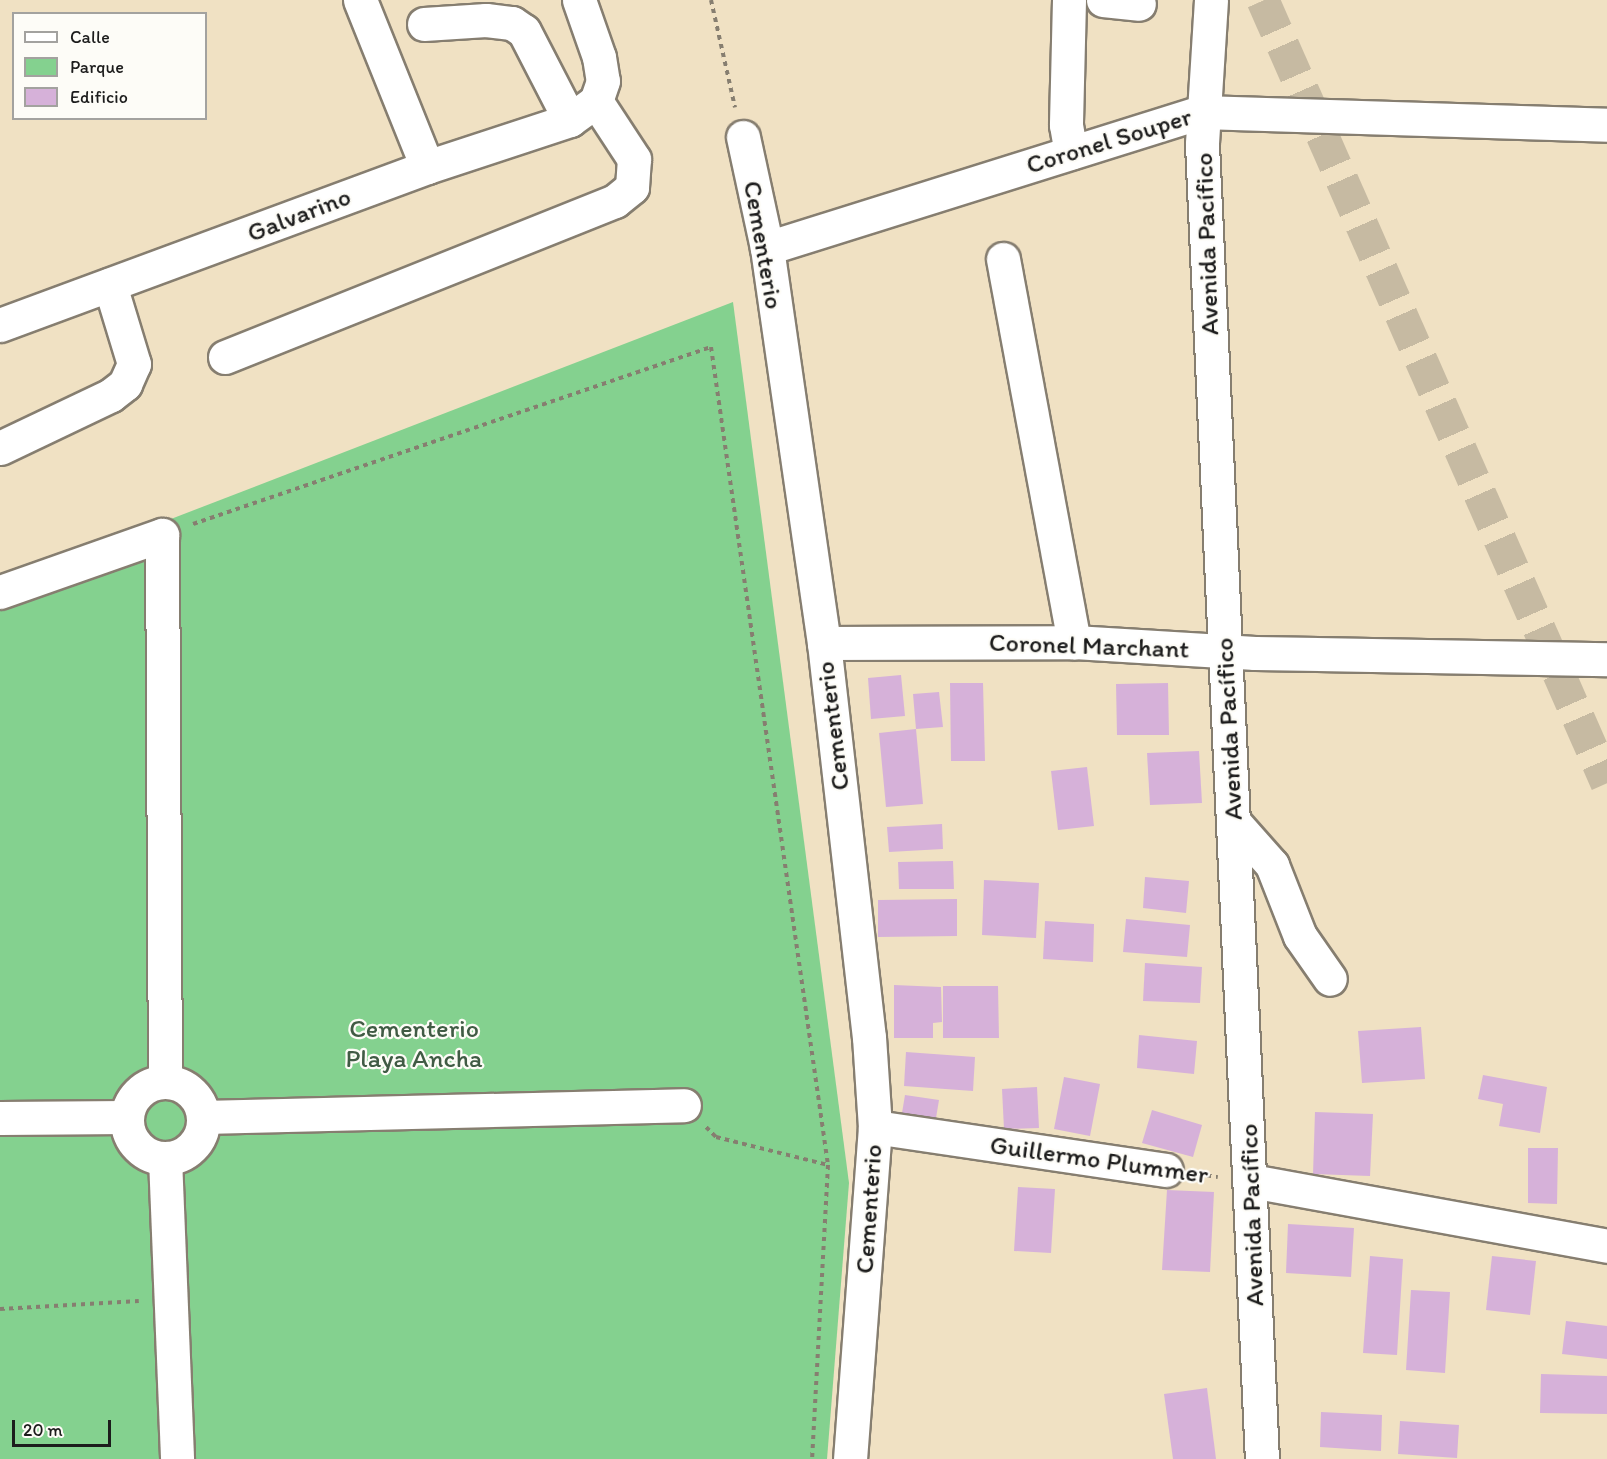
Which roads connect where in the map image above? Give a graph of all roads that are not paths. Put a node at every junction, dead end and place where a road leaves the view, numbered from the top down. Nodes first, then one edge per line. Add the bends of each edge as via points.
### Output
1 (360, 0) edge
2 (579, 0) edge
3 (1069, 0) edge
4 (1103, 0) edge
5 (1211, 0) edge
6 (1139, 4) dead end
7 (424, 24) dead end
8 (596, 100) junction
9 (1202, 112) junction
10 (570, 120) junction
11 (1607, 125) edge
12 (743, 137) road end
13 (1071, 153) junction
14 (427, 167) junction
15 (767, 248) junction
16 (1003, 259) dead end
17 (110, 285) junction
18 (0, 325) edge
19 (225, 357) dead end
20 (0, 448) edge
21 (0, 592) edge
22 (1074, 642) junction
23 (824, 643) junction
24 (1224, 651) junction
25 (1607, 659) edge
26 (1233, 820) junction
27 (1330, 979) dead end
28 (165, 1082) junction
29 (684, 1105) road end
30 (128, 1117) junction
31 (203, 1117) junction
32 (0, 1118) edge
33 (875, 1127) junction
34 (165, 1158) junction
35 (1166, 1170) road end
36 (1251, 1181) junction
37 (1607, 1246) edge
38 (177, 1459) edge
39 (850, 1459) edge
40 (1262, 1459) edge

1 - 14 street
2 - 8 street via 599,57 603,81
3 - 13 street via 1066,125
4 - 6 street
5 - 9 street, Avenida Pacífico
7 - 10 street via 486,20 512,23 524,31
8 - 10 street, Galvarino
8 - 19 street via 634,159 632,187 615,201
9 - 11 street, Coronel Souper
9 - 13 street, Coronel Souper
9 - 24 street, Avenida Pacífico
10 - 14 street, Galvarino
12 - 15 street, Cementerio
13 - 15 street, Coronel Souper
14 - 17 street, Galvarino
15 - 23 street, Cementerio
16 - 22 street
17 - 18 street, Galvarino
17 - 20 street via 134,364 125,384 111,395
21 - 28 street via 162,535
22 - 23 street, Coronel Marchant
22 - 24 street, Coronel Marchant
23 - 33 street, Cementerio via 869,1037
24 - 25 street, Coronel Marchant
24 - 26 street, Avenida Pacífico
26 - 27 street via 1272,865 1300,936
26 - 36 street, Avenida Pacífico
28 - 30 street via 139,1092
28 - 31 street via 191,1092
29 - 31 street
30 - 32 street
30 - 34 street via 138,1146 150,1155
31 - 34 street via 194,1146
33 - 35 street, Guillermo Plummer
33 - 39 street, Cementerio
34 - 38 street
36 - 37 street
36 - 40 street, Avenida Pacífico

